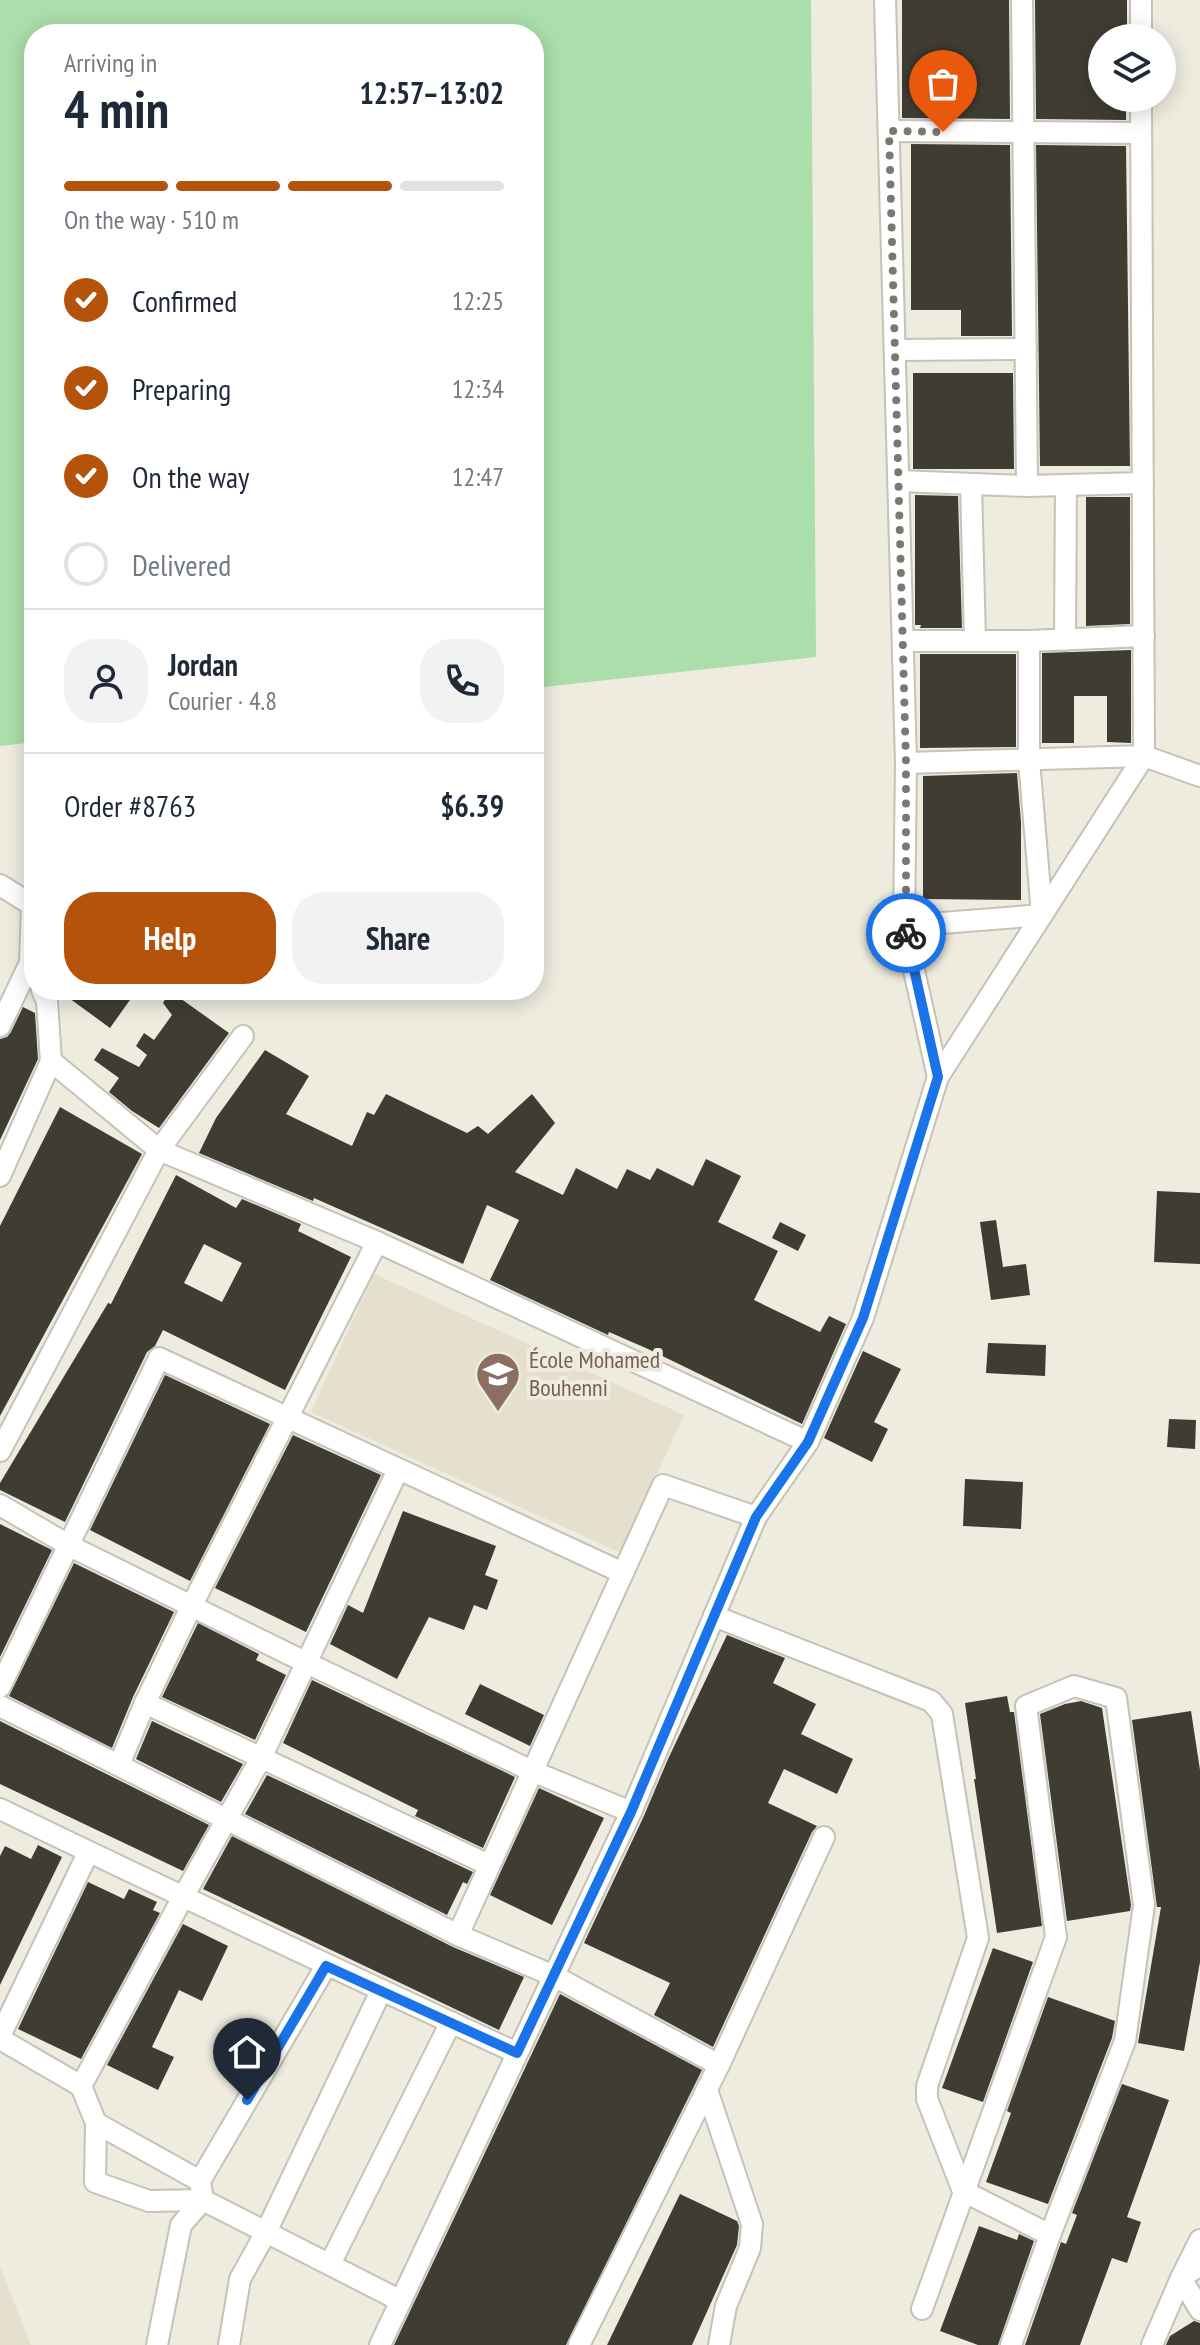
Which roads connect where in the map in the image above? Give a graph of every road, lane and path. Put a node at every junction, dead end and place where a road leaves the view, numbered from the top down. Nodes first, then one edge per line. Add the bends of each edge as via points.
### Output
1 (885, 0) edge
2 (1022, 0) edge
3 (1141, 0) edge
4 (1141, 24) edge
5 (1141, 112) edge
6 (889, 131) junction
7 (1024, 133) junction
8 (1141, 133) junction
9 (1026, 349) junction
10 (895, 350) junction
11 (899, 481) junction
12 (1143, 483) junction
13 (971, 484) junction
14 (1066, 485) junction
15 (1027, 486) junction
16 (1144, 636) junction
17 (1065, 640) junction
18 (903, 641) junction
19 (975, 641) junction
20 (1029, 641) junction
21 (1144, 756) junction
22 (1029, 760) junction
23 (906, 763) junction
24 (1200, 776) edge
25 (0, 885) edge
26 (24, 896) edge
27 (1042, 915) junction
28 (904, 926) junction
29 (24, 982) edge
30 (47, 1000) edge
31 (0, 1026) edge
32 (243, 1036) dead end
33 (51, 1061) junction
34 (938, 1077) junction
35 (159, 1150) junction
36 (0, 1176) edge
37 (377, 1242) junction
38 (289, 1418) junction
39 (808, 1442) junction
40 (0, 1451) edge
41 (398, 1470) junction
42 (0, 1505) edge
43 (756, 1517) junction
44 (70, 1546) junction
45 (623, 1573) junction
46 (192, 1605) junction
47 (714, 1616) junction
48 (305, 1662) junction
49 (0, 1687) edge
50 (145, 1703) junction
51 (0, 1706) edge
52 (261, 1758) junction
53 (119, 1765) junction
54 (532, 1771) junction
55 (631, 1812) junction
56 (3, 1817) edge
57 (227, 1820) junction
58 (824, 1837) dead end
59 (88, 1853) junction
60 (489, 1865) junction
61 (183, 1897) junction
62 (458, 1935) junction
63 (326, 1966) junction
64 (554, 1976) junction
65 (381, 1991) junction
66 (451, 2022) junction
67 (0, 2038) edge
68 (517, 2053) junction
69 (719, 2065) junction
70 (81, 2086) junction
71 (707, 2090) junction
72 (96, 2123) junction
73 (201, 2190) junction
74 (963, 2191) junction
75 (266, 2232) junction
76 (1050, 2235) junction
77 (1200, 2240) edge
78 (330, 2264) junction
79 (1200, 2265) edge
80 (1181, 2278) junction
81 (401, 2301) junction
82 (922, 2309) dead end
83 (1200, 2310) edge
84 (157, 2345) edge
85 (229, 2345) edge
86 (380, 2345) edge
87 (579, 2345) edge
88 (719, 2345) edge
89 (1011, 2345) edge
90 (1152, 2345) edge

1 - 6 street
2 - 7 street
3 - 4 street
5 - 8 street
6 - 7 street
6 - 10 street
7 - 8 street
7 - 9 street
8 - 12 street
9 - 10 street
9 - 15 street
10 - 11 street
11 - 13 street
11 - 18 street
12 - 14 street
12 - 16 street
13 - 15 street
13 - 19 street
14 - 15 street
14 - 17 street
16 - 17 street
16 - 21 street
17 - 20 street
18 - 19 street
18 - 23 street
19 - 20 street
20 - 22 street
21 - 22 street
21 - 24 street
21 - 27 street
22 - 23 street
22 - 27 street
23 - 28 street
25 - 26 street
27 - 28 street
27 - 34 street
28 - 34 street
29 - 31 street
30 - 33 street
32 - 35 street
33 - 35 street
33 - 36 street
34 - 39 street via 863,1318
35 - 37 street
35 - 40 street
37 - 38 street
37 - 39 street
38 - 41 street
38 - 44 street via 159,1358
38 - 46 street
39 - 43 street
41 - 45 street
41 - 48 street
42 - 44 street
43 - 45 street via 663,1485
43 - 47 street
44 - 46 street
44 - 49 street
45 - 54 street
46 - 48 street
46 - 50 street
47 - 55 street
47 - 74 street via 931,1701 942,1714 978,1938 927,2099
48 - 52 street
48 - 54 street
50 - 52 street
50 - 53 street
51 - 53 street
52 - 57 street
52 - 60 street
53 - 57 street
54 - 55 street
54 - 60 street
55 - 64 street
56 - 59 street
57 - 61 street
57 - 62 street
58 - 69 street
59 - 61 street
59 - 67 street
60 - 62 street
61 - 63 street
61 - 70 street
62 - 64 street
63 - 65 street
63 - 73 street
64 - 68 street
64 - 69 street
65 - 66 street
65 - 75 street
66 - 68 street
66 - 78 street
67 - 70 street
68 - 81 street
69 - 71 street
70 - 72 street
71 - 87 street
71 - 88 street via 752,2224 750,2248 726,2306
72 - 73 street
72 - 73 street via 95,2182 149,2201
73 - 75 street
73 - 84 street via 181,2225
74 - 76 street
74 - 76 street via 1056,1937 1026,1706 1074,1686 1116,1698 1144,1905 1125,2041
74 - 82 street
75 - 78 street
75 - 85 street via 240,2279
76 - 89 street
77 - 80 street
78 - 81 street
79 - 80 street
80 - 83 street
80 - 90 street
81 - 86 street

